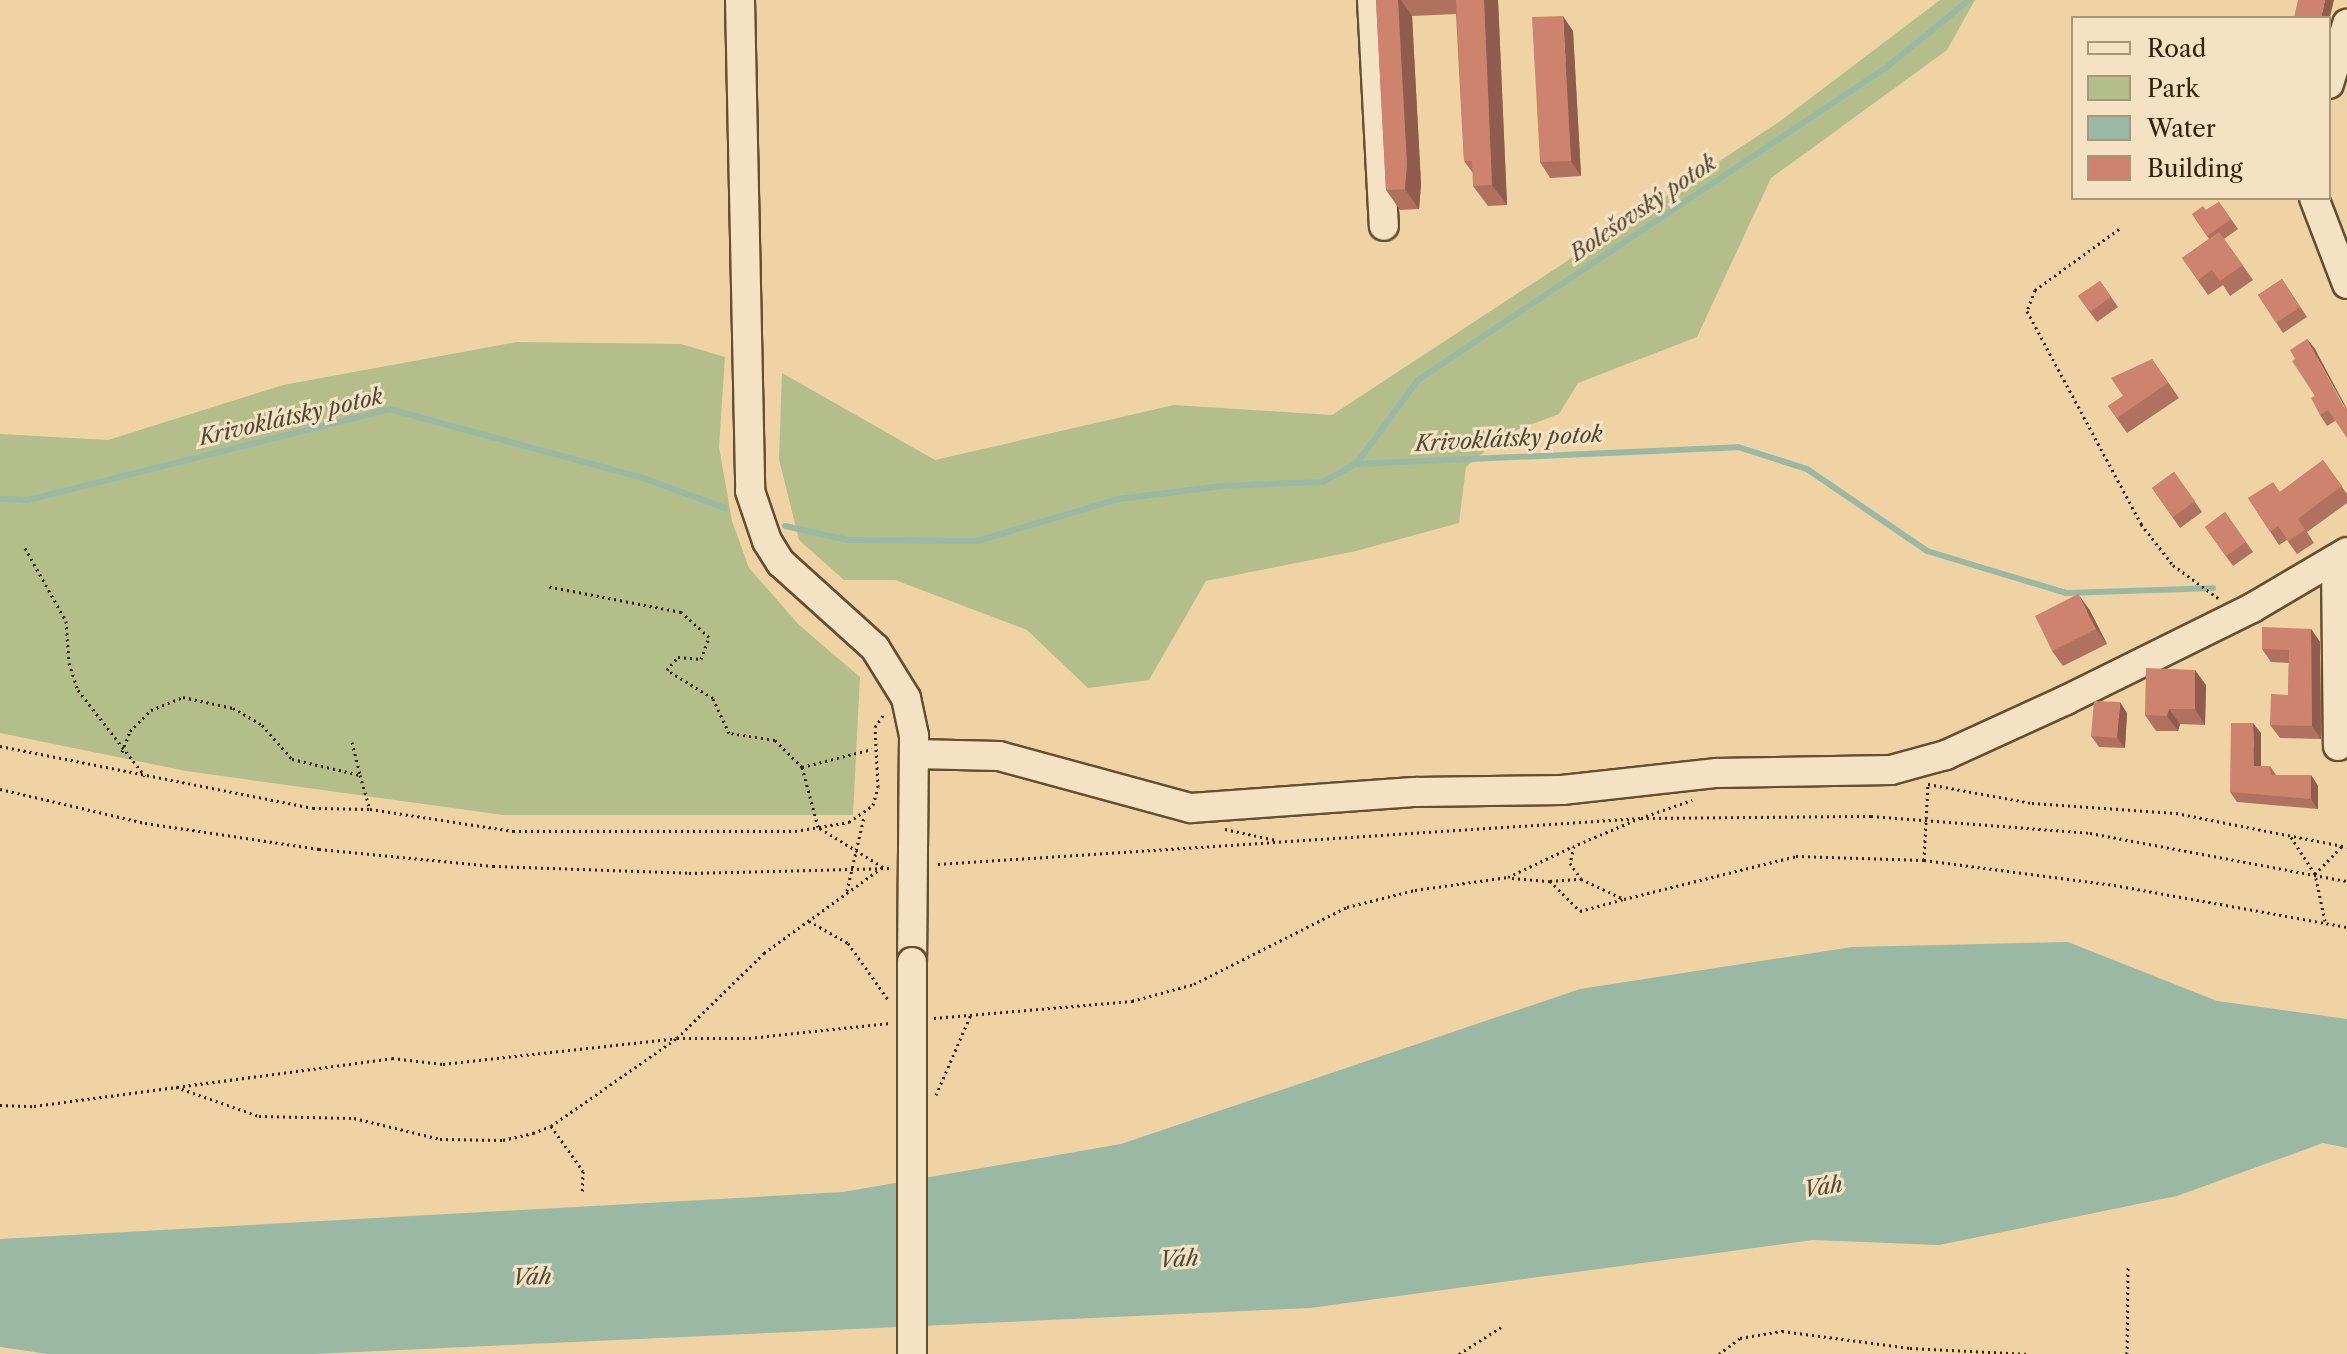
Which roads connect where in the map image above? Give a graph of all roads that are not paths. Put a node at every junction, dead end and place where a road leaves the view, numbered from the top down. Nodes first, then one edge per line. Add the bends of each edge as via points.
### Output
1 (740, 0) edge
2 (1372, 0) edge
3 (2347, 24) edge
4 (2331, 77) edge
5 (2315, 200) edge
6 (1384, 226) dead end
7 (2347, 284) edge
8 (2342, 557) edge
9 (2338, 746) dead end
10 (915, 754) junction
11 (912, 1354) edge

1 - 10 street via 750,491 767,541 781,563 875,648 906,698
2 - 6 street
3 - 4 street
5 - 7 street
8 - 9 street
8 - 10 street via 2247,610 1946,755 1860,772 1717,773 1562,790 1416,792 1191,808 999,756
10 - 11 street, bridge

